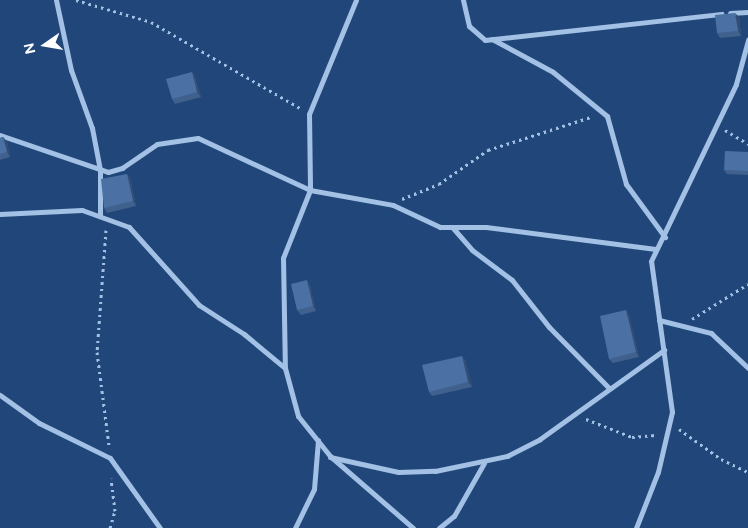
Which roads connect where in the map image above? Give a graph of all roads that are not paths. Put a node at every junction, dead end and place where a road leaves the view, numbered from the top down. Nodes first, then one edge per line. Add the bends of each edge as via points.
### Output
1 (56, 0) edge
2 (356, 0) edge
3 (463, 0) edge
4 (748, 12) edge
5 (492, 39) junction
6 (748, 40) edge
7 (0, 135) edge
8 (100, 170) junction
9 (310, 190) junction
10 (0, 214) edge
11 (100, 214) junction
12 (453, 228) junction
13 (665, 237) junction
14 (656, 249) junction
15 (659, 320) junction
16 (664, 350) junction
17 (285, 368) junction
18 (748, 368) edge
19 (609, 388) junction
20 (0, 395) edge
21 (318, 440) junction
22 (330, 456) junction
23 (484, 463) junction
24 (160, 528) edge
25 (295, 528) edge
26 (413, 528) edge
27 (439, 528) edge
28 (636, 528) edge

1 - 8 street
2 - 9 street via 310,114
3 - 5 street via 476,36
4 - 5 street
5 - 13 street via 553,72 603,113 626,184
6 - 13 street via 736,84
7 - 8 street
8 - 9 street via 122,168 157,144 198,138
8 - 11 street
9 - 12 street via 393,205
9 - 17 street via 283,258
10 - 11 street via 82,210
11 - 17 street via 142,236 198,304 244,334
12 - 14 street via 486,227
12 - 19 street via 472,250 512,280 549,327
13 - 14 street
14 - 15 street via 651,277
15 - 16 street
15 - 18 street via 683,329 711,333
16 - 19 street
16 - 28 street via 672,403 658,472
17 - 21 street via 292,402
19 - 23 street via 523,449
20 - 24 street via 39,423 110,458
21 - 22 street
21 - 25 street via 314,489
22 - 23 street via 398,472
22 - 26 street
23 - 27 street via 454,516

